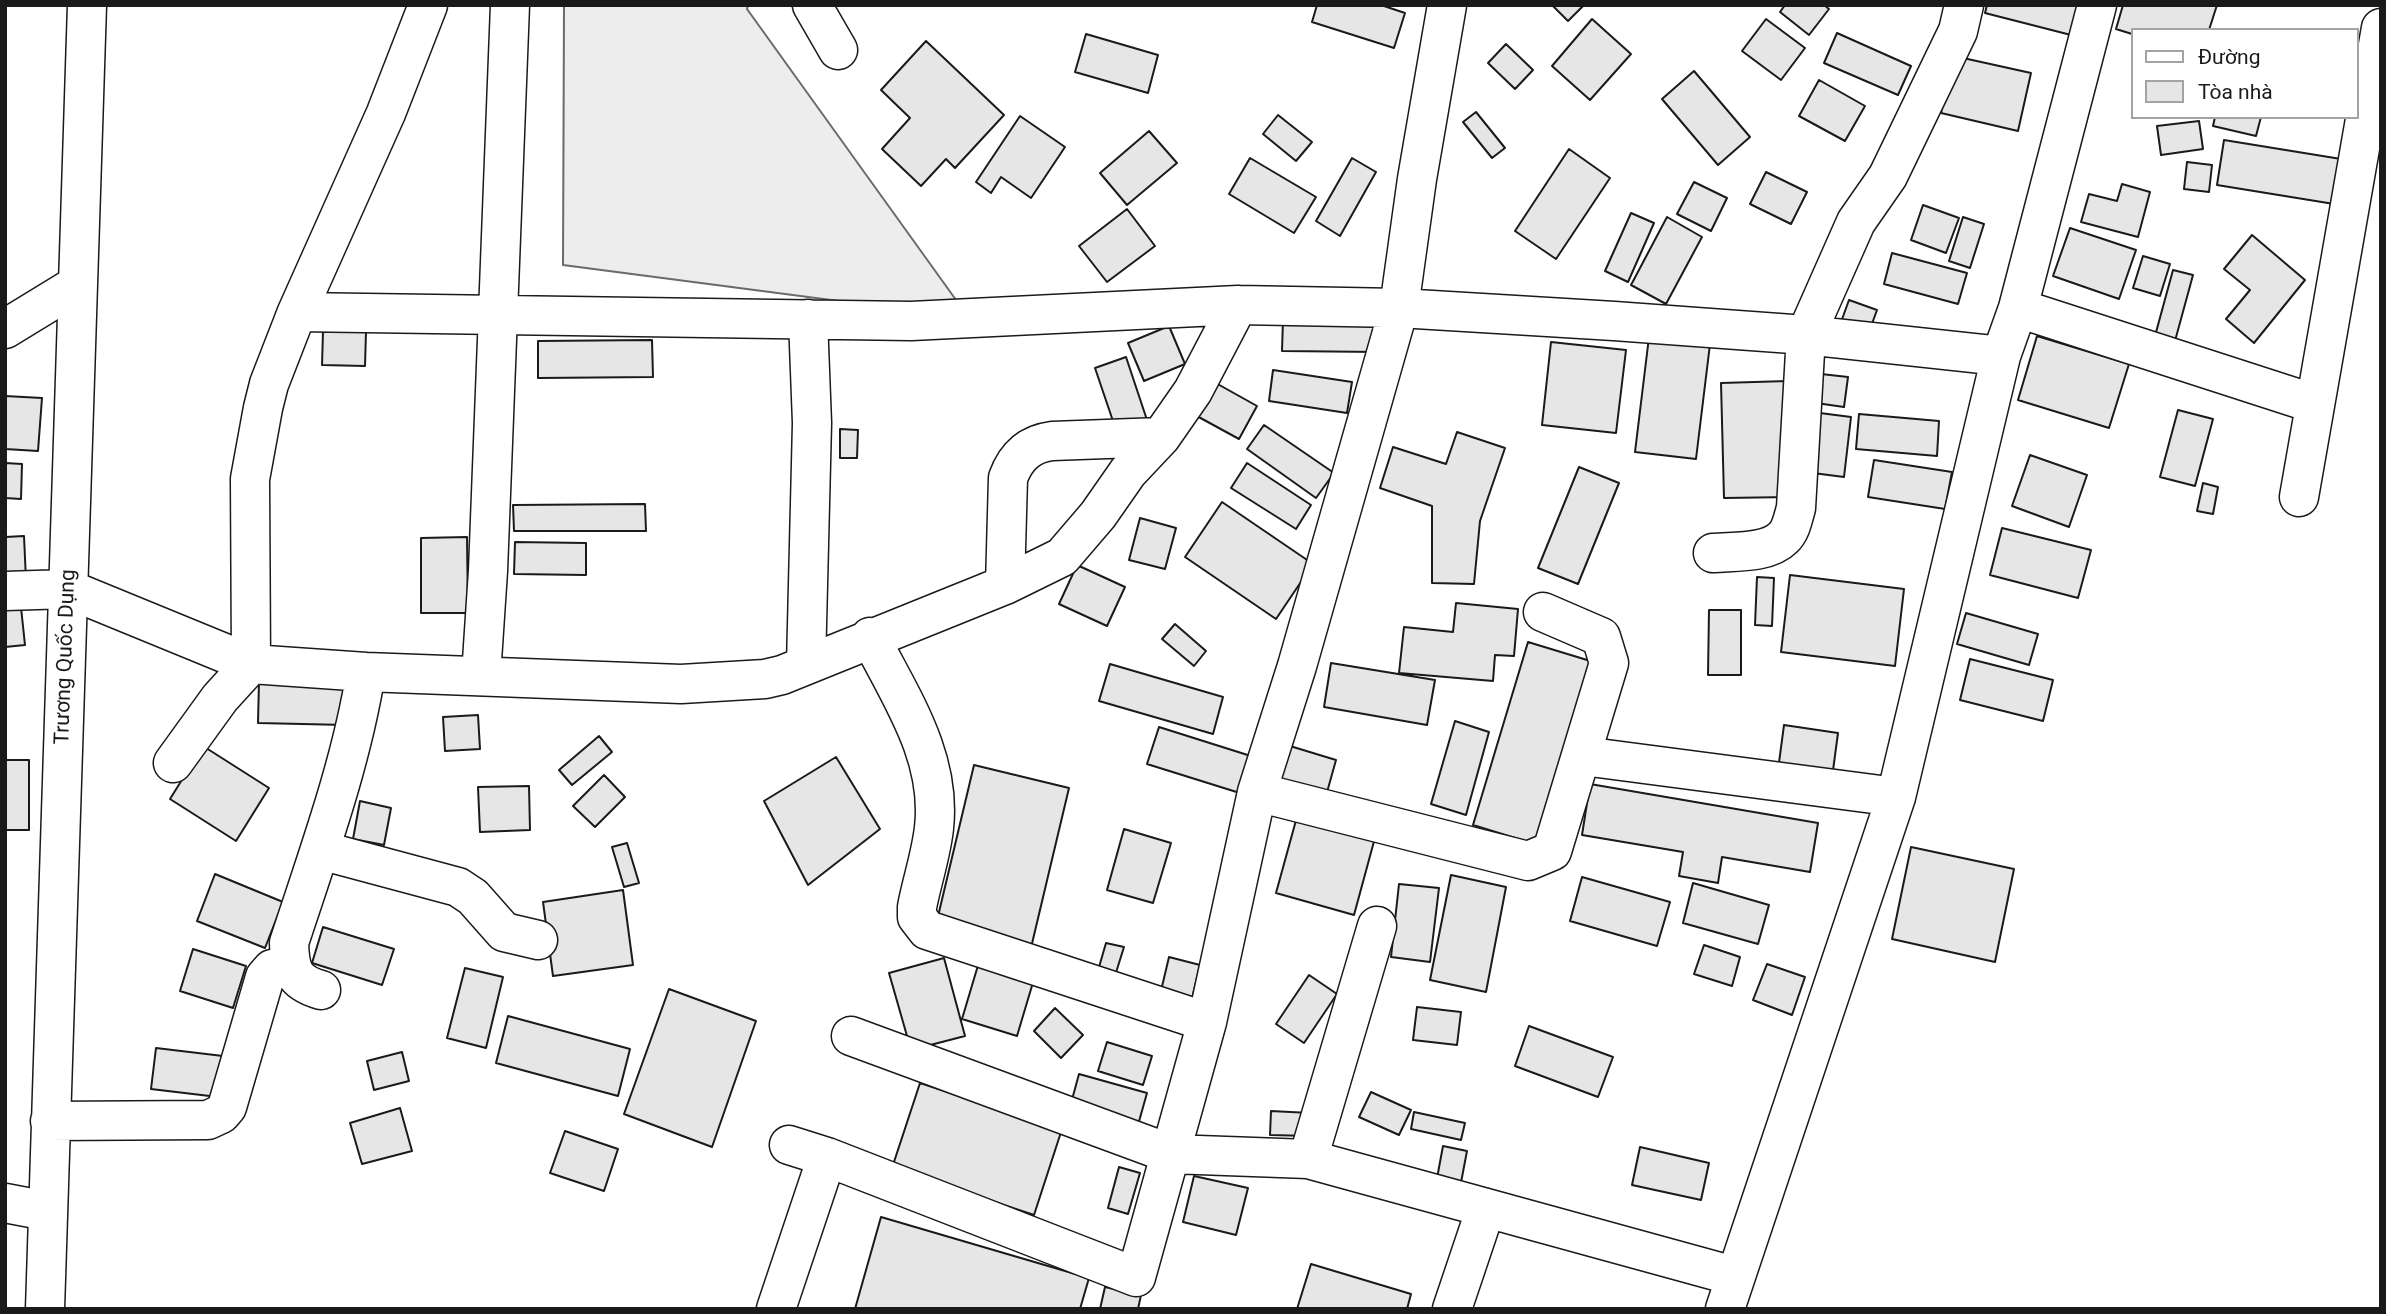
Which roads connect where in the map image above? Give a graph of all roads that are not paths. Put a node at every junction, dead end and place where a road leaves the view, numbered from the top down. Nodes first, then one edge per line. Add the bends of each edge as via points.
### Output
1 (87, 5) edge
2 (428, 5) edge
3 (510, 5) edge
4 (812, 5) edge
5 (1447, 5) edge
6 (1964, 5) edge
7 (2097, 5) edge
8 (2381, 28) edge
9 (838, 50) dead end
10 (2366, 202) edge
11 (78, 285) junction
12 (1238, 305) junction
13 (2018, 308) junction
14 (1399, 309) junction
15 (297, 312) junction
16 (497, 315) junction
17 (808, 319) junction
18 (5, 329) edge
19 (1806, 335) junction
20 (2001, 356) junction
21 (2315, 404) junction
22 (1161, 437) junction
23 (2299, 497) dead end
24 (1713, 553) dead end
25 (1005, 585) junction
26 (68, 589) junction
27 (5, 591) edge
28 (1544, 612) dead end
29 (870, 638) junction
30 (251, 664) junction
31 (806, 665) junction
32 (366, 672) junction
33 (481, 676) junction
34 (1583, 756) junction
35 (173, 763) dead end
36 (1257, 792) junction
37 (1896, 797) junction
38 (320, 850) junction
39 (1377, 926) dead end
40 (538, 940) dead end
41 (290, 965) junction
42 (321, 990) dead end
43 (1207, 1022) junction
44 (851, 1036) dead end
45 (50, 1121) junction
46 (789, 1145) dead end
47 (1171, 1154) junction
48 (827, 1157) junction
49 (1308, 1159) junction
50 (5, 1203) edge
51 (1486, 1208) junction
52 (47, 1211) junction
53 (1729, 1293) edge
54 (45, 1309) edge
55 (776, 1309) edge
56 (1452, 1309) edge

1 - 11 street, Trương Quốc Dụng
2 - 15 street via 386,113
3 - 16 street
4 - 9 street
5 - 14 street
6 - 19 street via 1958,31 1888,176 1856,222
7 - 13 street
8 - 10 street
10 - 21 street
11 - 18 street
11 - 26 street, Trương Quốc Dụng
12 - 14 street
12 - 17 street via 911,321
12 - 22 street via 1193,391
13 - 20 street
13 - 21 street
14 - 19 street
14 - 36 street
15 - 16 street
15 - 30 street via 269,384 253,454
16 - 17 street
16 - 33 street
17 - 31 street via 812,423
19 - 20 street
19 - 24 street via 1796,508 1790,528 1770,545
20 - 37 street
21 - 23 street
22 - 25 street via 1062,557
22 - 25 street via 1052,441 1023,452 1009,478
25 - 29 street
26 - 27 street
26 - 30 street
26 - 45 street, Trương Quốc Dụng
28 - 34 street via 1601,637 1609,663
29 - 31 street
29 - 43 street via 919,732 931,768 934,831 917,907 927,930
30 - 32 street
30 - 35 street
31 - 33 street via 765,679 681,684
32 - 33 street
32 - 38 street via 346,767
34 - 36 street via 1552,851 1528,860
34 - 37 street
36 - 43 street
37 - 53 street
38 - 40 street via 458,887 504,932
38 - 41 street via 289,943
39 - 49 street
41 - 42 street via 298,980
41 - 45 street via 272,969 265,977 227,1107 221,1114 208,1120
43 - 47 street
44 - 47 street
45 - 52 street, Trương Quốc Dụng
46 - 48 street
47 - 48 street via 1136,1277
47 - 49 street
48 - 55 street
49 - 51 street
50 - 52 street
51 - 53 street
51 - 56 street
52 - 54 street, Trương Quốc Dụng

